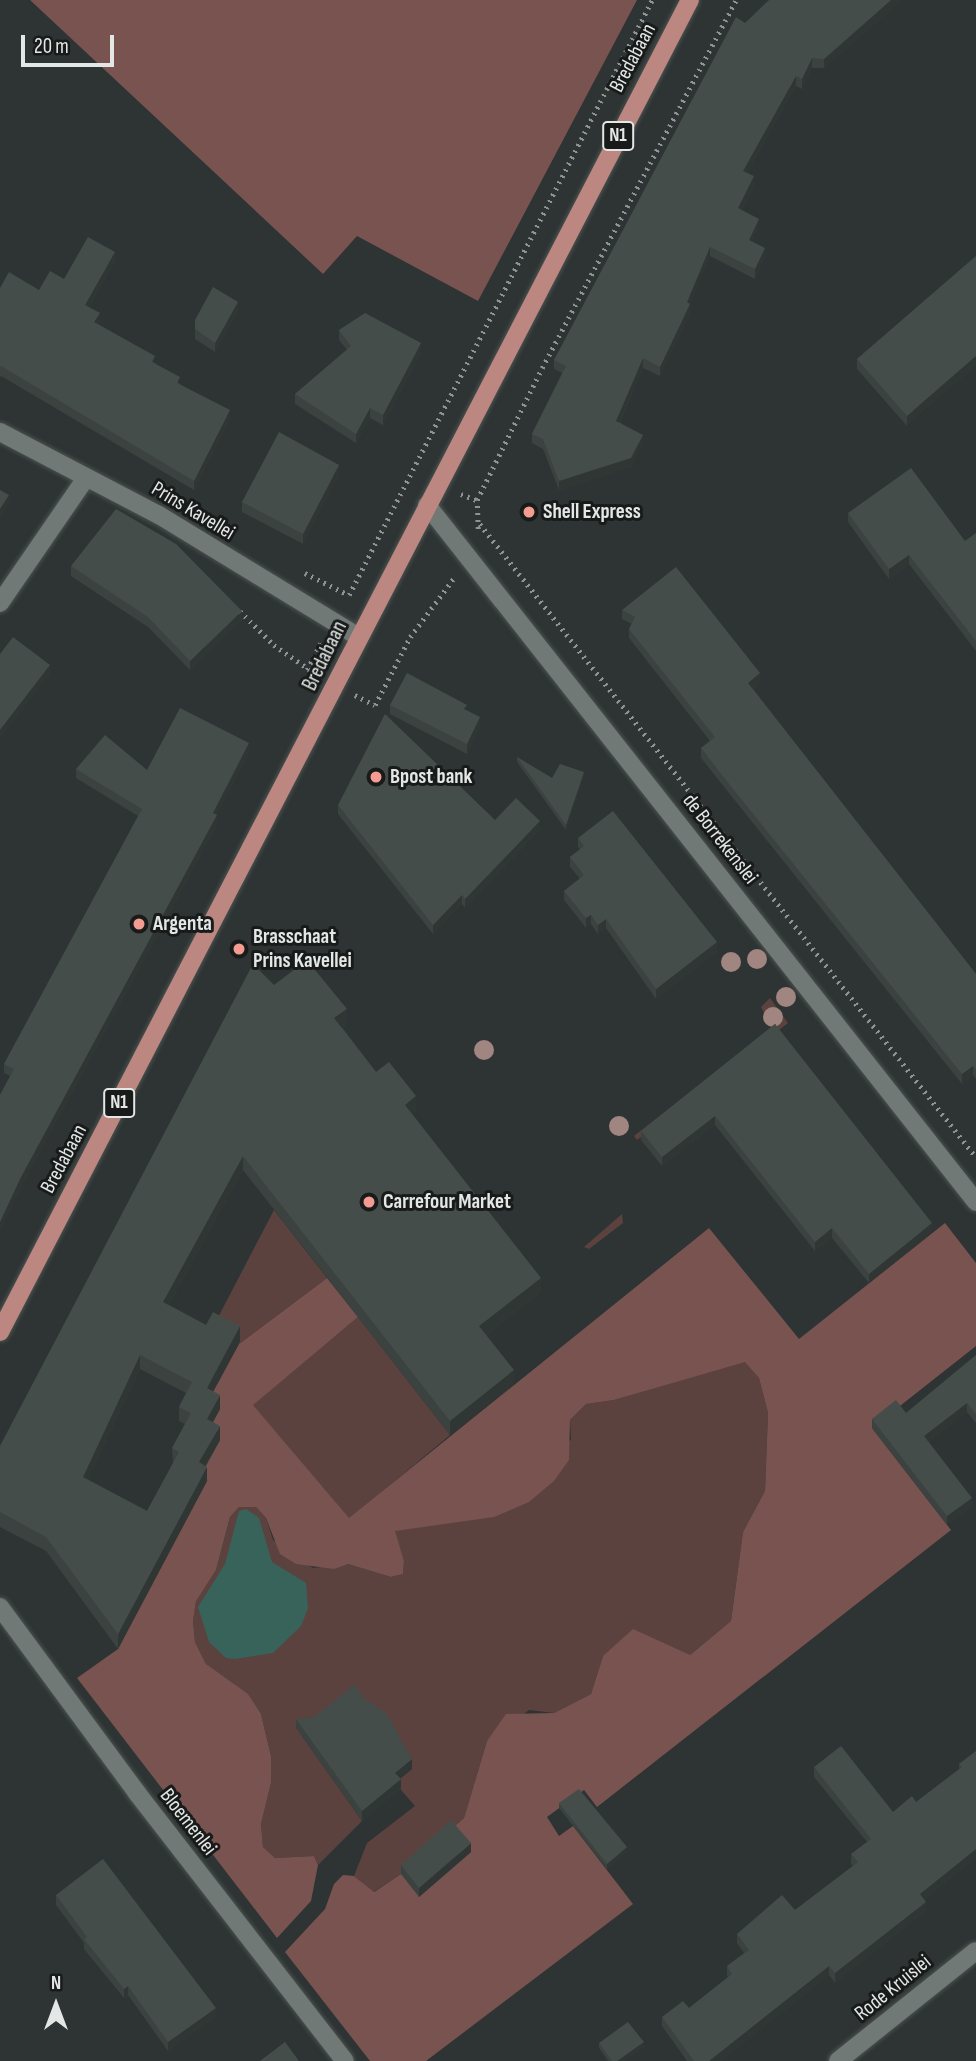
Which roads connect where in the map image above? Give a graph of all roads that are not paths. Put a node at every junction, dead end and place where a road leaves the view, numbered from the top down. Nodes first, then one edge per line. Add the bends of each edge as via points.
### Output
1 (690, 0) edge
2 (0, 432) edge
3 (86, 478) junction
4 (427, 505) junction
5 (0, 603) edge
6 (359, 637) junction
7 (976, 1202) edge
8 (0, 1332) edge
9 (0, 1606) edge
10 (976, 1951) edge
11 (345, 2061) edge
12 (838, 2061) edge

1 - 4 main road, Bredabaan / N1
2 - 3 street, Prins Kavellei
3 - 5 street
3 - 6 street, Prins Kavellei via 159,515
4 - 6 main road, Bredabaan / N1
4 - 7 street, de Borrekenslei
6 - 8 main road, Bredabaan / N1 via 338,686
9 - 11 street, Bloemenlei via 136,1793
10 - 12 street, Rode Kruislei

